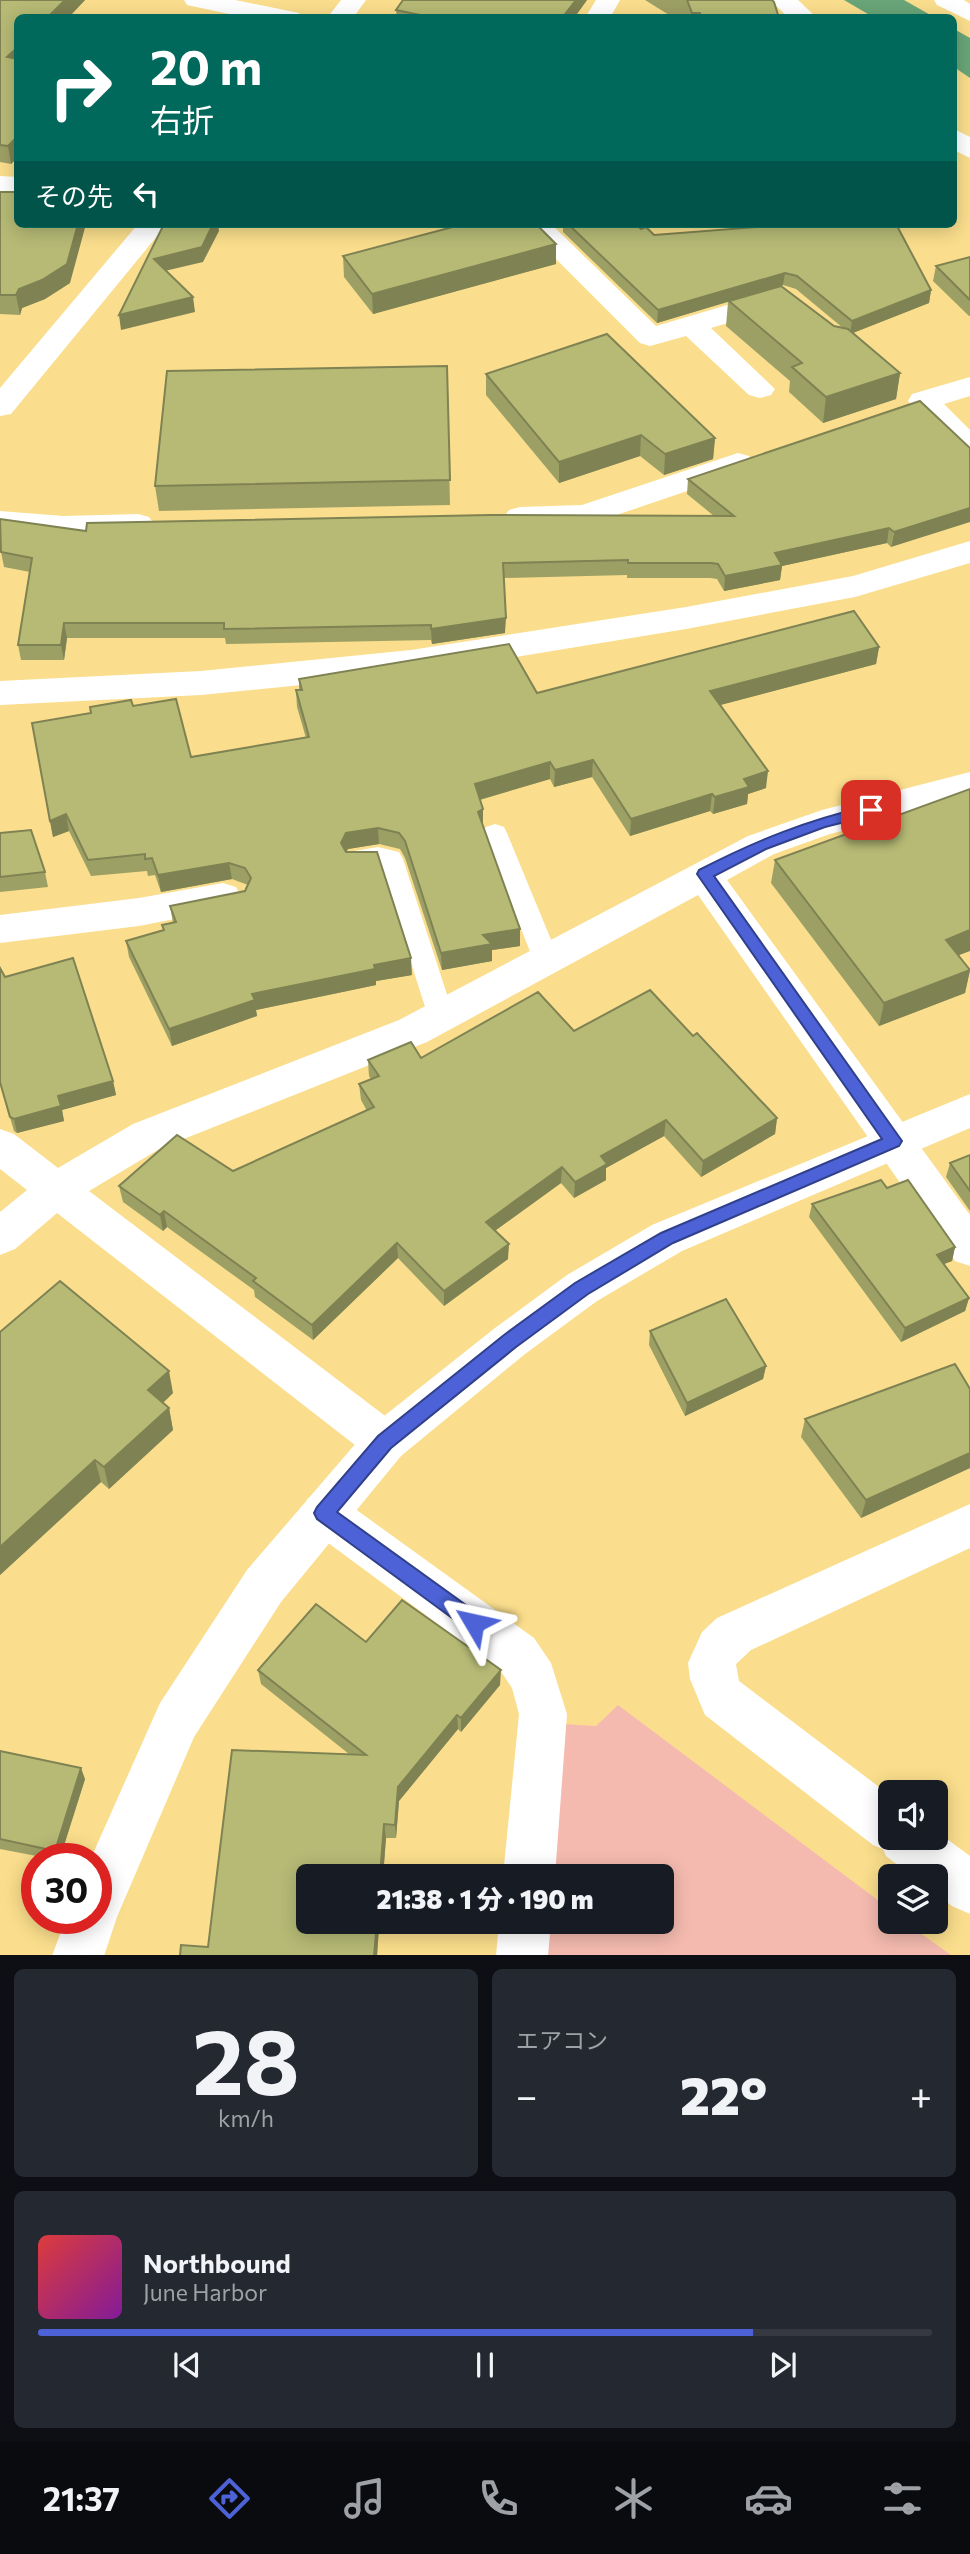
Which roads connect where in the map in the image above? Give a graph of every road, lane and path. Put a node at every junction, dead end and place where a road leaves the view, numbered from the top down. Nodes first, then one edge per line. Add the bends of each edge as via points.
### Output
1 (197, 0) edge
2 (354, 0) edge
3 (782, 0) edge
4 (946, 0) edge
5 (269, 14) edge
6 (342, 14) edge
7 (800, 14) edge
8 (970, 14) edge
9 (150, 228) edge
10 (539, 228) edge
11 (804, 312) edge
12 (691, 325) junction
13 (970, 386) edge
14 (760, 389) dead end
15 (0, 407) edge
16 (970, 447) edge
17 (767, 454) edge
18 (491, 517) edge
19 (0, 521) edge
20 (173, 524) edge
21 (970, 552) edge
22 (0, 693) edge
23 (970, 785) edge
24 (495, 833) dead end
25 (357, 859) edge
26 (704, 874) junction
27 (232, 896) edge
28 (0, 929) edge
29 (546, 959) junction
30 (441, 1016) junction
31 (970, 1110) edge
32 (893, 1141) junction
33 (0, 1146) edge
34 (57, 1189) junction
35 (0, 1237) edge
36 (970, 1248) edge
37 (384, 1442) junction
38 (324, 1513) junction
39 (970, 1525) edge
40 (878, 1817) edge
41 (920, 1850) edge
42 (530, 1864) edge
43 (112, 1869) edge
44 (970, 1888) edge
45 (86, 1934) edge
46 (524, 1934) edge
47 (78, 1955) edge
48 (522, 1955) edge

1 - 5 street
2 - 6 street
3 - 7 street
4 - 8 street
9 - 15 street
10 - 12 street via 650,337
11 - 12 street via 784,297
12 - 14 street
13 - 16 street via 910,406
17 - 18 street via 585,514
19 - 20 street via 63,526
21 - 22 street via 855,586 411,662 201,683
23 - 26 street via 822,822 761,845
24 - 29 lane
25 - 30 lane via 390,859
26 - 29 street
26 - 32 street
27 - 28 street
29 - 30 street
30 - 34 street via 320,1070 147,1136
31 - 32 street
32 - 36 street
32 - 37 street via 667,1238 624,1263 510,1341
33 - 34 street
34 - 35 street
34 - 37 street
37 - 38 street
38 - 42 street via 517,1654 534,1679 543,1714
38 - 43 street via 264,1586 177,1720
39 - 40 street via 734,1634 719,1645 711,1662 713,1681 722,1698
41 - 44 street
45 - 47 street
46 - 48 street

